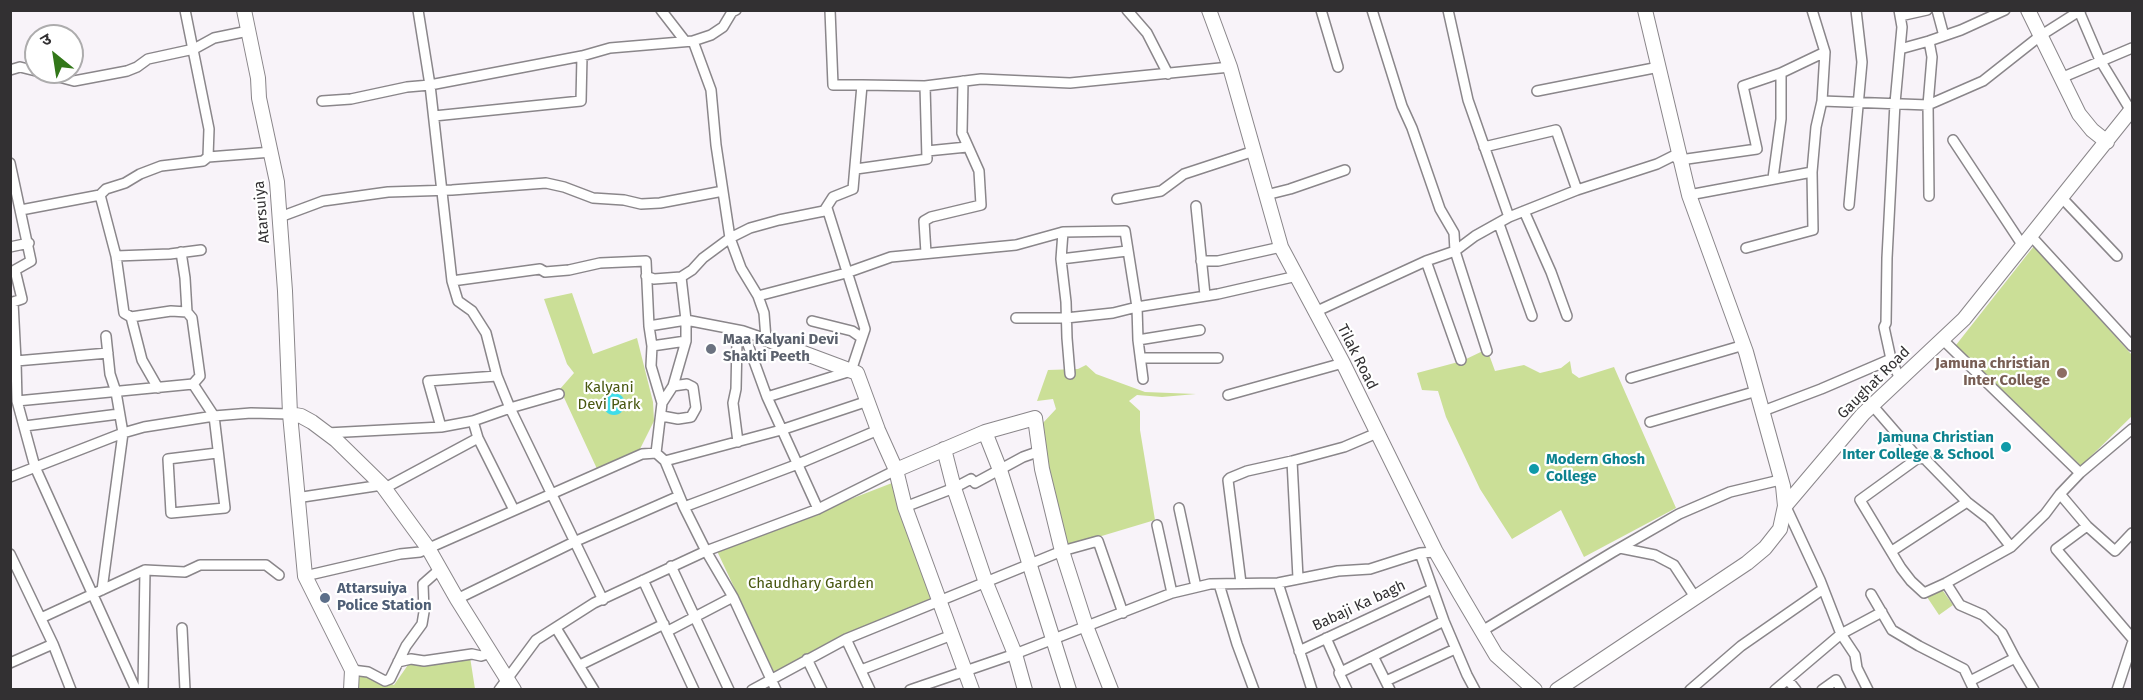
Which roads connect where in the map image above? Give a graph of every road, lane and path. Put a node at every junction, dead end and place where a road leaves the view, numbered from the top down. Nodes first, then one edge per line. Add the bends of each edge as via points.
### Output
1 (185, 10) edge
2 (244, 10) edge
3 (418, 10) edge
4 (661, 10) edge
5 (736, 10) edge
6 (830, 10) edge
7 (1127, 10) edge
8 (1209, 10) edge
9 (1320, 10) edge
10 (1372, 10) edge
11 (1448, 10) edge
12 (1645, 10) edge
13 (1812, 10) edge
14 (1856, 10) edge
15 (1927, 10) edge
16 (1937, 10) edge
17 (2005, 10) edge
18 (2028, 10) edge
19 (2080, 11) edge
20 (1899, 13) edge
21 (248, 31) junction
22 (1944, 36) junction
23 (2040, 36) junction
24 (689, 41) junction
25 (1929, 41) junction
26 (2133, 48) edge
27 (194, 49) junction
28 (1900, 49) junction
29 (1825, 51) junction
30 (582, 56) junction
31 (2100, 60) junction
32 (1230, 67) junction
33 (1338, 67) dead end
34 (1659, 67) junction
35 (1781, 73) junction
36 (1168, 74) junction
37 (2061, 78) junction
38 (84, 79) edge
39 (963, 81) junction
40 (430, 85) junction
41 (862, 85) junction
42 (925, 86) junction
43 (1538, 91) dead end
44 (322, 101) dead end
45 (1822, 101) junction
46 (1858, 102) junction
47 (1895, 103) junction
48 (1928, 105) junction
49 (2132, 110) edge
50 (434, 116) junction
51 (1953, 140) dead end
52 (2107, 142) junction
53 (967, 147) junction
54 (1484, 147) junction
55 (927, 151) junction
56 (1254, 151) junction
57 (272, 152) junction
58 (208, 157) junction
59 (1680, 160) junction
60 (10, 163) edge
61 (856, 169) junction
62 (1345, 170) dead end
63 (1812, 172) junction
64 (1773, 178) junction
65 (723, 190) junction
66 (1577, 190) junction
67 (441, 191) junction
68 (100, 195) junction
69 (1266, 195) junction
70 (1689, 195) junction
71 (1929, 196) dead end
72 (2062, 198) junction
73 (1117, 199) dead end
74 (1849, 205) dead end
75 (1196, 206) dead end
76 (826, 208) junction
77 (21, 210) junction
78 (1524, 211) junction
79 (280, 217) junction
80 (1509, 217) junction
81 (1499, 224) junction
82 (1064, 232) junction
83 (730, 238) junction
84 (2027, 241) junction
85 (29, 243) junction
86 (10, 247) edge
87 (1281, 247) junction
88 (1746, 248) dead end
89 (201, 250) dead end
90 (1127, 251) junction
91 (1455, 251) junction
92 (181, 252) junction
93 (926, 253) junction
94 (116, 256) junction
95 (2117, 256) dead end
96 (1061, 259) junction
97 (1202, 261) junction
98 (1426, 261) junction
99 (846, 273) junction
100 (646, 276) junction
101 (1297, 276) junction
102 (681, 278) junction
103 (452, 281) junction
104 (1205, 295) junction
105 (758, 296) junction
106 (1137, 307) junction
107 (187, 312) junction
108 (1315, 312) junction
109 (1532, 315) dead end
110 (1567, 316) dead end
111 (131, 317) junction
112 (1016, 318) dead end
113 (1066, 318) junction
114 (686, 321) junction
115 (812, 321) dead end
116 (649, 327) junction
117 (1200, 330) dead end
118 (743, 331) junction
119 (106, 336) dead end
120 (861, 338) junction
121 (766, 339) junction
122 (1942, 339) junction
123 (1138, 340) junction
124 (686, 341) junction
125 (1744, 345) junction
126 (652, 346) junction
127 (2133, 346) edge
128 (1487, 351) dead end
129 (108, 352) junction
130 (1141, 358) junction
131 (1218, 358) dead end
132 (1891, 359) junction
133 (1461, 360) dead end
134 (16, 362) junction
135 (1343, 363) junction
136 (851, 371) junction
137 (1070, 374) dead end
138 (497, 376) junction
139 (1630, 378) dead end
140 (1143, 379) dead end
141 (1900, 379) junction
142 (193, 384) junction
143 (673, 386) junction
144 (158, 388) junction
145 (1757, 391) junction
146 (116, 392) junction
147 (559, 394) dead end
148 (1228, 395) dead end
149 (767, 397) junction
150 (17, 401) junction
151 (868, 401) junction
152 (663, 403) junction
153 (1872, 405) junction
154 (510, 408) junction
155 (1762, 411) junction
156 (119, 414) junction
157 (290, 414) junction
158 (214, 416) junction
159 (662, 416) junction
160 (473, 422) junction
161 (1650, 422) dead end
162 (25, 426) junction
163 (441, 427) junction
164 (2133, 429) edge
165 (781, 430) junction
166 (878, 430) junction
167 (986, 432) junction
168 (123, 433) junction
169 (327, 433) junction
170 (1377, 433) junction
171 (478, 438) junction
172 (738, 442) junction
173 (944, 449) junction
174 (1040, 451) junction
175 (218, 453) junction
176 (656, 453) junction
177 (1918, 458) junction
178 (665, 461) junction
179 (1292, 461) junction
180 (798, 464) junction
181 (35, 467) junction
182 (896, 470) junction
183 (1000, 470) junction
184 (2080, 473) junction
185 (10, 477) edge
186 (1780, 480) junction
187 (383, 487) junction
188 (954, 488) junction
189 (551, 494) junction
190 (2060, 494) junction
191 (679, 496) junction
192 (296, 498) junction
193 (1967, 502) junction
194 (1785, 506) junction
195 (684, 507) junction
196 (905, 507) junction
197 (1179, 508) dead end
198 (818, 509) junction
199 (514, 510) junction
200 (1157, 525) dead end
201 (2087, 526) junction
202 (2133, 533) edge
203 (574, 542) junction
204 (2011, 547) junction
205 (428, 548) junction
206 (1620, 548) junction
207 (706, 551) junction
208 (1062, 551) junction
209 (1892, 551) junction
210 (1436, 552) junction
211 (1420, 553) junction
212 (10, 554) edge
213 (671, 566) junction
214 (1029, 566) junction
215 (13, 568) edge
216 (440, 569) junction
217 (145, 570) junction
218 (279, 575) dead end
219 (305, 576) junction
220 (1298, 578) junction
221 (643, 580) junction
222 (986, 583) junction
223 (1278, 583) junction
224 (1219, 584) junction
225 (1241, 584) junction
226 (1946, 584) junction
227 (1196, 587) junction
228 (1432, 589) junction
229 (1823, 589) junction
230 (102, 590) junction
231 (1172, 593) junction
232 (1871, 594) dead end
233 (92, 595) junction
234 (733, 597) junction
235 (1695, 597) junction
236 (457, 598) junction
237 (603, 600) junction
238 (939, 601) junction
239 (1882, 612) junction
240 (1123, 613) junction
241 (695, 617) junction
242 (41, 618) junction
243 (1444, 621) junction
244 (1086, 626) junction
245 (666, 627) junction
246 (182, 628) dead end
247 (556, 628) junction
248 (1482, 631) junction
249 (1841, 634) junction
250 (952, 635) junction
251 (1053, 638) junction
252 (1326, 638) junction
253 (2133, 638) edge
254 (846, 639) junction
255 (53, 644) junction
256 (2133, 644) edge
257 (1455, 649) junction
258 (1299, 651) junction
259 (491, 653) junction
260 (1015, 654) junction
261 (1373, 656) junction
262 (2015, 658) junction
263 (807, 659) junction
264 (398, 662) junction
265 (10, 663) edge
266 (580, 665) junction
267 (352, 670) junction
268 (861, 670) junction
269 (965, 671) junction
270 (1341, 672) junction
271 (772, 679) junction
272 (1788, 680) junction
273 (502, 684) edge
274 (1388, 685) edge
275 (1972, 685) edge
276 (921, 688) edge
277 (1107, 688) edge
278 (1472, 689) edge
279 (71, 690) edge
280 (136, 690) edge
281 (142, 690) edge
282 (185, 690) edge
283 (351, 690) edge
284 (514, 690) edge
285 (594, 690) edge
286 (694, 690) edge
287 (729, 690) edge
288 (752, 690) edge
289 (776, 690) edge
290 (822, 690) edge
291 (870, 690) edge
292 (910, 690) edge
293 (972, 690) edge
294 (1025, 690) edge
295 (1069, 690) edge
296 (1254, 690) edge
297 (1312, 690) edge
298 (1347, 690) edge
299 (1535, 690) edge
300 (1557, 690) edge
301 (1690, 690) edge
302 (1775, 690) edge
303 (1796, 690) edge
304 (1821, 690) edge
305 (1841, 690) edge
306 (1868, 690) edge
307 (2034, 690) edge
308 (2117, 690) edge

1 - 27 street
2 - 21 street, Atarsuiya
3 - 40 street
4 - 24 street
5 - 24 street via 711,35
6 - 41 street via 833,85
7 - 36 street via 1147,33
8 - 32 street, Tilak Road
9 - 33 street
10 - 91 street via 1402,106 1440,209 1454,233
11 - 54 street via 1468,100
12 - 34 street
13 - 29 street
14 - 46 street via 1862,62
15 - 20 street
16 - 22 street
17 - 22 street
18 - 23 street
19 - 23 street
19 - 31 street
20 - 28 street
21 - 27 street via 214,38
21 - 57 street, Atarsuiya
22 - 25 street
23 - 37 street
23 - 48 street via 1983,81
24 - 30 street via 610,48
24 - 65 street via 711,90
25 - 28 street
25 - 48 street via 1932,57
26 - 31 street
27 - 38 street via 148,59 127,71
27 - 58 street via 209,129
28 - 47 street
29 - 35 street
29 - 45 street
30 - 40 street
30 - 50 street via 581,101
31 - 37 street
31 - 49 street
32 - 36 street
32 - 56 street, Tilak Road
34 - 43 street
34 - 59 street
35 - 59 street via 1743,86 1757,148
35 - 64 street via 1781,118
36 - 39 street via 1070,83
37 - 52 street via 2079,114
39 - 42 street
39 - 53 street via 962,133
40 - 44 street
40 - 50 street
41 - 42 street
41 - 61 street
42 - 55 street
45 - 46 street
45 - 63 street
46 - 47 street
46 - 74 street
47 - 48 street
47 - 132 street via 1884,327
48 - 71 street
49 - 52 street, Gaughat Road
50 - 67 street
51 - 84 street
52 - 72 street, Gaughat Road
53 - 55 street
53 - 93 street via 979,171 981,205 924,221
54 - 66 street via 1556,130
54 - 80 street
55 - 61 street via 923,161
56 - 69 street, Tilak Road
56 - 73 street via 1184,174 1161,191
57 - 58 street
57 - 79 street, Atarsuiya
58 - 68 street via 154,168 105,189
59 - 66 street via 1673,156
59 - 70 street
60 - 77 street
61 - 76 street via 854,189 833,197
62 - 69 street
63 - 64 street
63 - 88 street via 1813,230
64 - 70 street
65 - 67 street via 641,204 593,198 546,183
65 - 83 street
66 - 78 street
67 - 79 street via 388,192 324,201
67 - 103 street
68 - 77 street
68 - 94 street
69 - 87 street, Tilak Road
70 - 125 street
72 - 84 street, Gaughat Road
72 - 95 street
75 - 97 street
76 - 83 street via 750,228
76 - 99 street
77 - 85 street
78 - 80 street
78 - 110 street
79 - 157 street, Atarsuiya
80 - 81 street
81 - 91 street
81 - 109 street
82 - 90 street via 1125,231
82 - 93 street via 1016,245
82 - 96 street
83 - 102 street
83 - 105 street via 741,268
84 - 122 street, Gaughat Road via 1964,319
84 - 127 street
85 - 86 street
85 - 134 street via 31,261 15,270 22,299 14,302
87 - 97 street
87 - 101 street, Tilak Road
89 - 92 street
90 - 96 street
90 - 106 street
91 - 98 street
91 - 128 street
92 - 94 street
92 - 107 street
93 - 99 street via 891,257
94 - 111 street via 124,313
96 - 113 street
97 - 104 street
98 - 108 street
98 - 133 street
99 - 105 street
99 - 120 street via 865,329
100 - 102 street
100 - 103 street via 646,261 627,261
100 - 116 street
101 - 104 street
101 - 108 street, Tilak Road
102 - 114 street
103 - 138 street via 458,301 472,311 486,333
104 - 106 street
105 - 121 street
106 - 113 street
106 - 123 street
107 - 111 street
107 - 142 street via 192,318 200,376
108 - 135 street, Tilak Road
111 - 144 street via 142,360
112 - 113 street
113 - 137 street
114 - 116 street
114 - 118 street
114 - 124 street
115 - 120 street via 852,331
116 - 126 street
117 - 123 street
118 - 121 street
118 - 149 street
118 - 172 street via 737,341 734,403
119 - 129 street
120 - 136 street
121 - 136 street
122 - 141 street, Gaughat Road
122 - 184 street
123 - 130 street
124 - 126 street
124 - 143 street
125 - 139 street
125 - 145 street
126 - 152 street via 651,366
129 - 134 street
129 - 146 street
130 - 131 street
130 - 140 street
132 - 141 street
132 - 155 street
134 - 150 street
135 - 148 street
135 - 170 street, Tilak Road
136 - 149 street
136 - 151 street via 857,373
138 - 154 street
138 - 163 street via 428,381
141 - 153 street, Gaughat Road
142 - 144 street
142 - 158 street
143 - 152 street
143 - 159 street via 693,387 696,408 691,417
144 - 146 street
145 - 155 street
145 - 161 street
146 - 150 street
146 - 156 street
147 - 154 street
149 - 165 street
150 - 162 street
151 - 165 street
151 - 166 street
152 - 159 street
153 - 177 street
153 - 194 street, Gaughat Road
154 - 160 street
154 - 189 street
155 - 186 street
156 - 162 street
156 - 168 street
157 - 158 street
157 - 169 street via 301,416
157 - 192 street, Atarsuiya
158 - 168 street
158 - 175 street
159 - 176 street
160 - 163 street
160 - 171 street
162 - 181 street
163 - 169 street
164 - 184 street
165 - 172 street
165 - 180 street
166 - 180 street
166 - 182 street
167 - 173 street
167 - 174 street via 1035,418
167 - 183 street
168 - 181 street
168 - 230 street
169 - 187 street
170 - 179 street
170 - 210 street, Tilak Road
171 - 187 street
171 - 199 street
172 - 178 street
173 - 182 street
173 - 188 street
174 - 183 street
174 - 208 street
175 - 175 street via 225,508 171,513 168,459
176 - 178 street
176 - 189 street via 642,454
177 - 193 street via 1924,459
177 - 209 street via 1860,500
178 - 191 street
179 - 220 street
179 - 225 street via 1246,471 1228,480
180 - 195 street
180 - 198 street
181 - 185 street
181 - 233 street
182 - 196 street
182 - 198 street
183 - 188 street
183 - 214 street
184 - 190 street
186 - 194 street
186 - 206 street via 1730,492 1690,508
187 - 192 street
187 - 205 street
188 - 196 street
188 - 222 street
189 - 199 street
189 - 203 street
190 - 201 street
190 - 204 street
191 - 195 street
191 - 203 street
192 - 219 street, Atarsuiya
193 - 204 street via 1989,519
193 - 209 street
194 - 229 street
194 - 235 street, Gaughat Road via 1780,529 1765,548
195 - 207 street
196 - 238 street
197 - 227 street
198 - 207 street
199 - 205 street
200 - 231 street
201 - 202 street via 2115,551
201 - 253 street via 2056,549
203 - 236 street
203 - 237 street
204 - 226 street
205 - 216 street
205 - 219 street
206 - 235 street via 1655,555 1670,563
206 - 248 street
207 - 213 street
207 - 234 street
208 - 214 street
208 - 240 street via 1098,541
208 - 244 street
209 - 226 street via 1911,581 1924,593
210 - 211 street
210 - 248 street, Tilak Road
211 - 220 street via 1370,569
211 - 228 street
212 - 215 street
213 - 221 street
213 - 241 street
214 - 222 street
214 - 251 street
215 - 242 street
216 - 236 street
216 - 264 street via 423,584 422,624
217 - 218 street via 185,572 200,566 266,565
217 - 230 street
217 - 281 street
219 - 267 street, Atarsuiya
220 - 223 street
221 - 237 street
221 - 245 street
222 - 238 street
222 - 260 street
223 - 225 street
223 - 258 street
224 - 225 street
224 - 227 street
224 - 296 street
226 - 262 street via 1960,605 1983,615 2002,633
227 - 231 street
228 - 243 street
228 - 252 street, Babaji Ka bagh
229 - 249 street
229 - 301 street via 1741,646
230 - 233 street
231 - 240 street
232 - 239 street
233 - 242 street
233 - 280 street
234 - 241 street
234 - 271 street
235 - 300 street, Gaughat Road
236 - 259 street
237 - 247 street
238 - 250 street
238 - 254 street
239 - 249 street
239 - 275 street via 1892,630 1956,663
240 - 244 street
241 - 245 street
241 - 287 street
242 - 255 street
243 - 257 street
243 - 261 street
244 - 251 street
244 - 277 street
245 - 266 street
245 - 286 street
246 - 282 street
247 - 266 street
247 - 273 street via 536,640
248 - 299 street, Tilak Road via 1496,655
249 - 272 street
249 - 306 street via 1855,655
250 - 268 street
250 - 269 street
251 - 260 street
251 - 295 street
252 - 258 street, Babaji Ka bagh
252 - 270 street
254 - 263 street
254 - 268 street
255 - 265 street
255 - 279 street
256 - 308 street
257 - 274 street
257 - 278 street
258 - 297 street
259 - 264 street
259 - 273 street
260 - 269 street
260 - 294 street
261 - 270 street
261 - 274 street
262 - 275 street
262 - 307 street
263 - 271 street
263 - 290 street
264 - 267 street via 385,681 368,672
266 - 285 street
267 - 283 street
268 - 291 street
269 - 276 street
269 - 293 street
270 - 298 street
271 - 288 street
271 - 289 street
272 - 302 street
272 - 303 street
273 - 284 street
276 - 292 street
304 - 305 street via 1836,680

